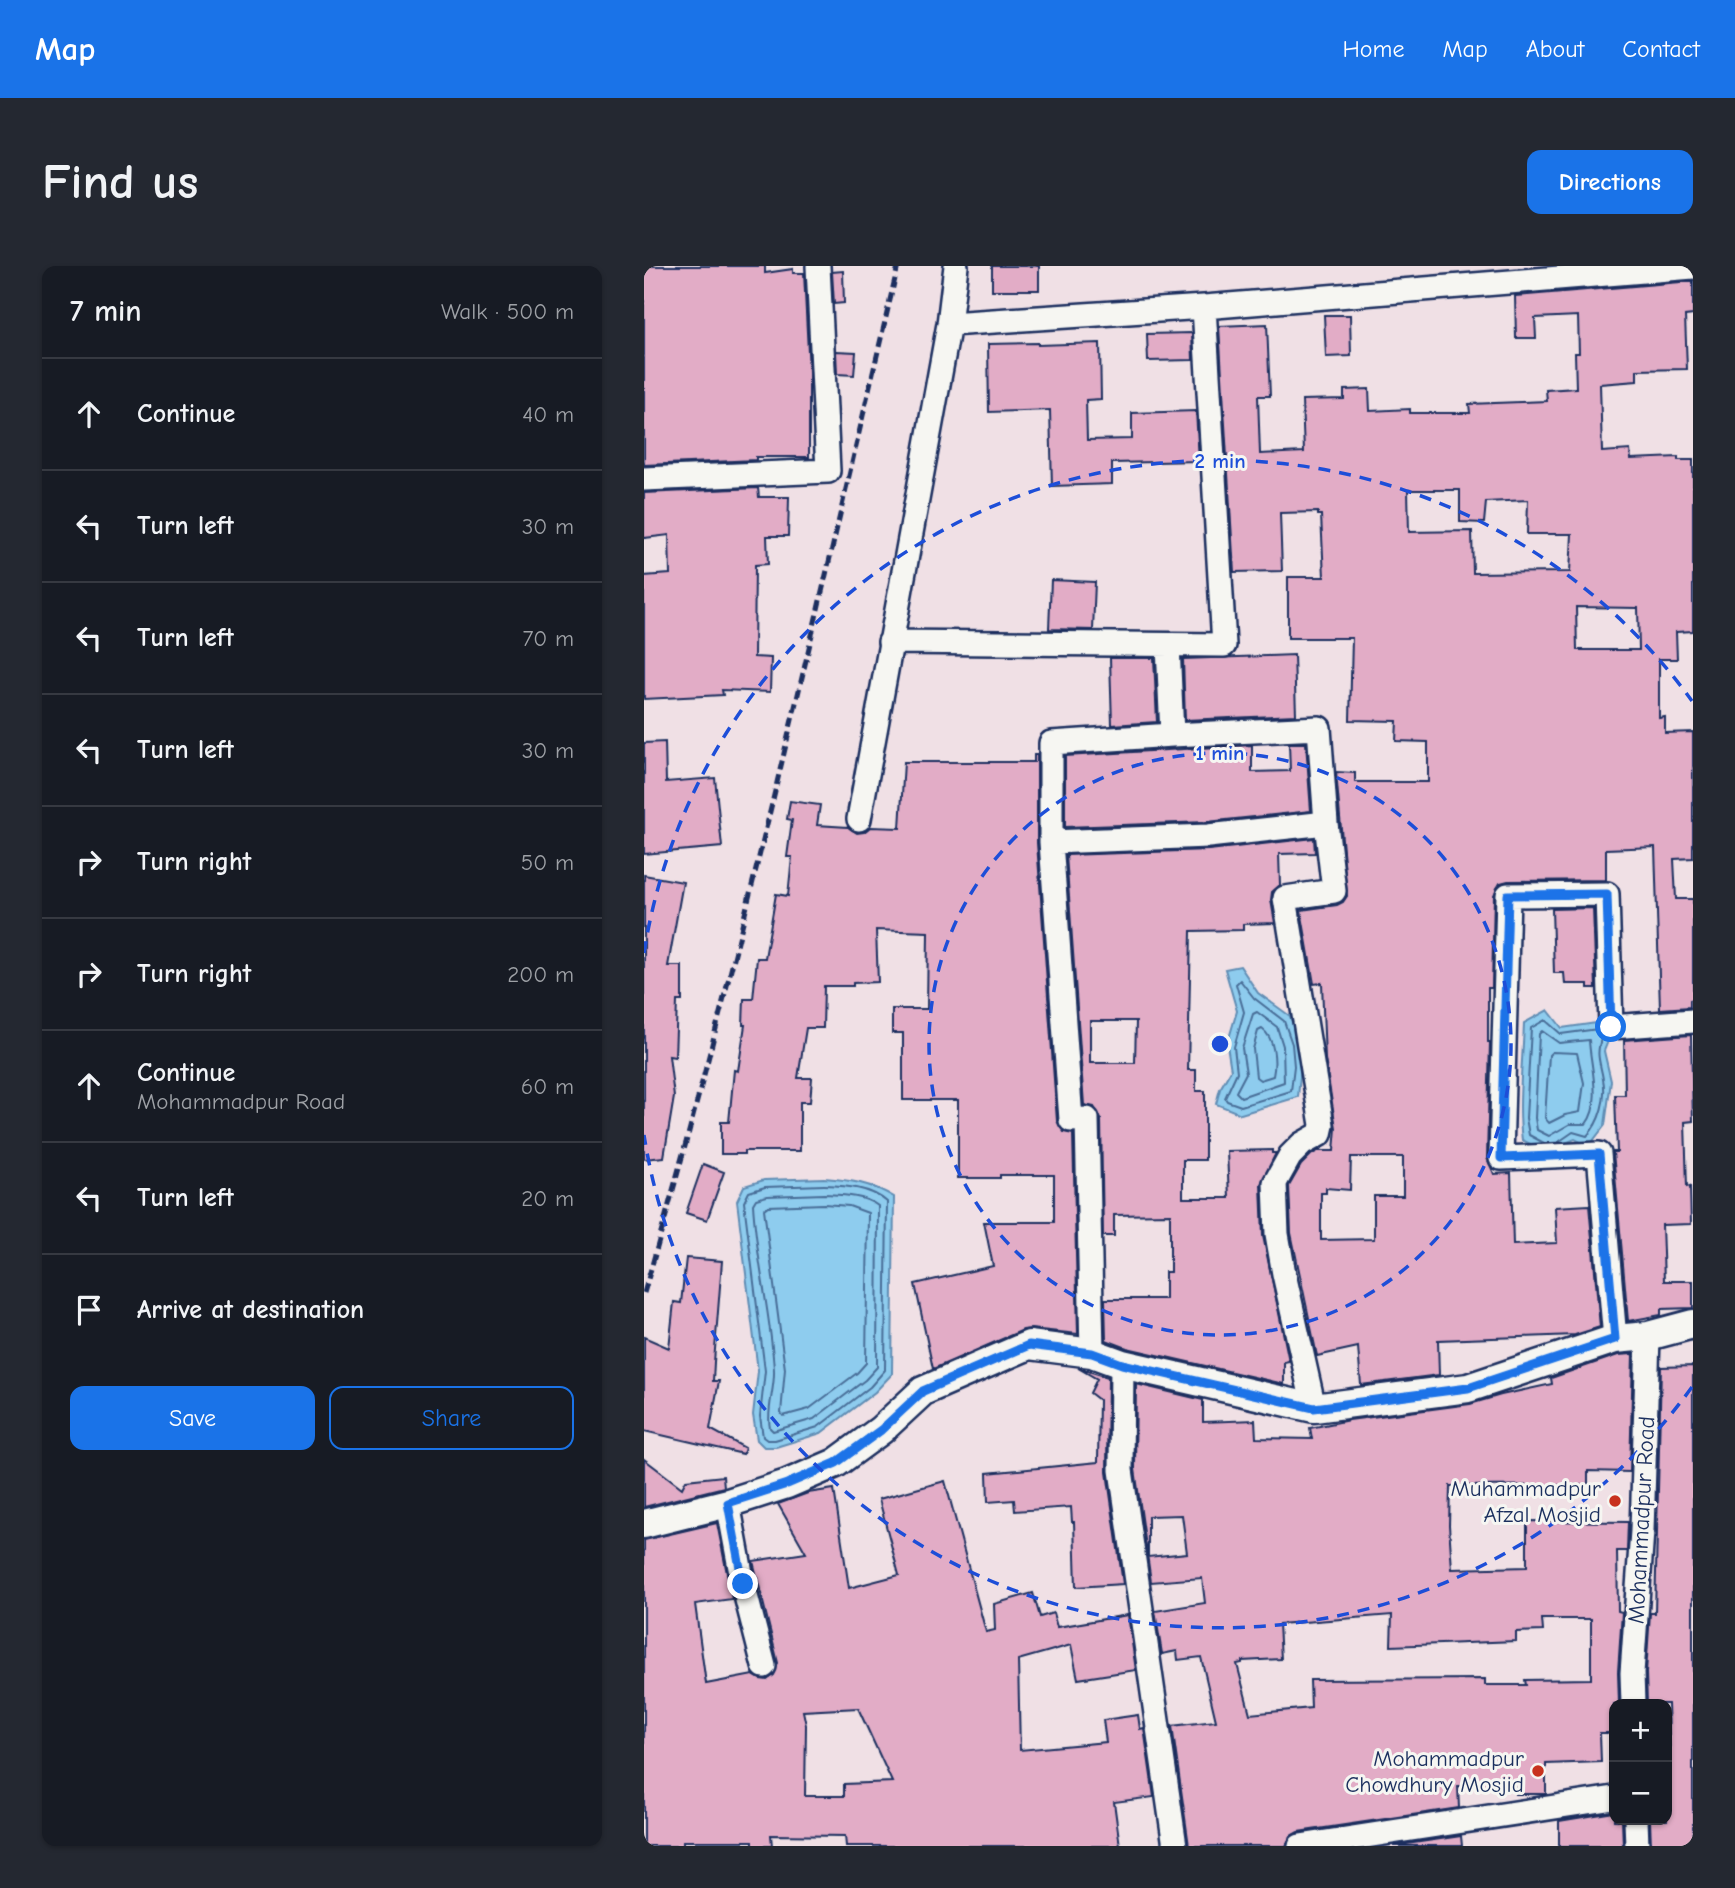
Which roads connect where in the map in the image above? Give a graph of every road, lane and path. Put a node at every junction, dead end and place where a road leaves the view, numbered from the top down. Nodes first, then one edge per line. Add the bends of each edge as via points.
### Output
1 (818, 266) edge
2 (956, 266) edge
3 (1693, 267) edge
4 (1204, 306) junction
5 (949, 324) junction
6 (644, 479) edge
7 (890, 642) junction
8 (1168, 645) junction
9 (1172, 735) junction
10 (859, 820) dead end
11 (1326, 823) junction
12 (1051, 842) junction
13 (1693, 1021) edge
14 (1693, 1324) edge
15 (1648, 1336) junction
16 (1615, 1339) junction
17 (1092, 1353) junction
18 (1122, 1364) junction
19 (1314, 1408) junction
20 (728, 1503) junction
21 (644, 1524) edge
22 (764, 1666) dead end
23 (1633, 1699) edge
24 (1609, 1799) edge
25 (1636, 1825) edge
26 (1175, 1846) edge
27 (1300, 1846) edge
28 (1637, 1846) edge

1 - 6 street via 828,471
2 - 5 street
3 - 4 street
4 - 5 street
4 - 8 street via 1224,645
5 - 7 street
7 - 8 street
7 - 10 street
8 - 9 street
9 - 11 street via 1319,728
9 - 12 street via 1051,743
11 - 12 street via 1208,836
11 - 19 street via 1334,891 1285,898 1322,1125 1320,1135 1301,1144 1290,1156 1275,1183 1277,1234
12 - 17 street via 1070,1120 1087,1119
13 - 16 street via 1611,1027 1607,894 1508,895 1501,1158 1599,1154
14 - 15 street
15 - 16 street
15 - 23 street, Mohammadpur Road
16 - 19 street via 1468,1388
17 - 18 street
17 - 20 street via 1029,1345 923,1391 836,1463
18 - 19 street
18 - 26 street via 1121,1470
20 - 21 street
20 - 22 street
24 - 27 street
25 - 28 street

